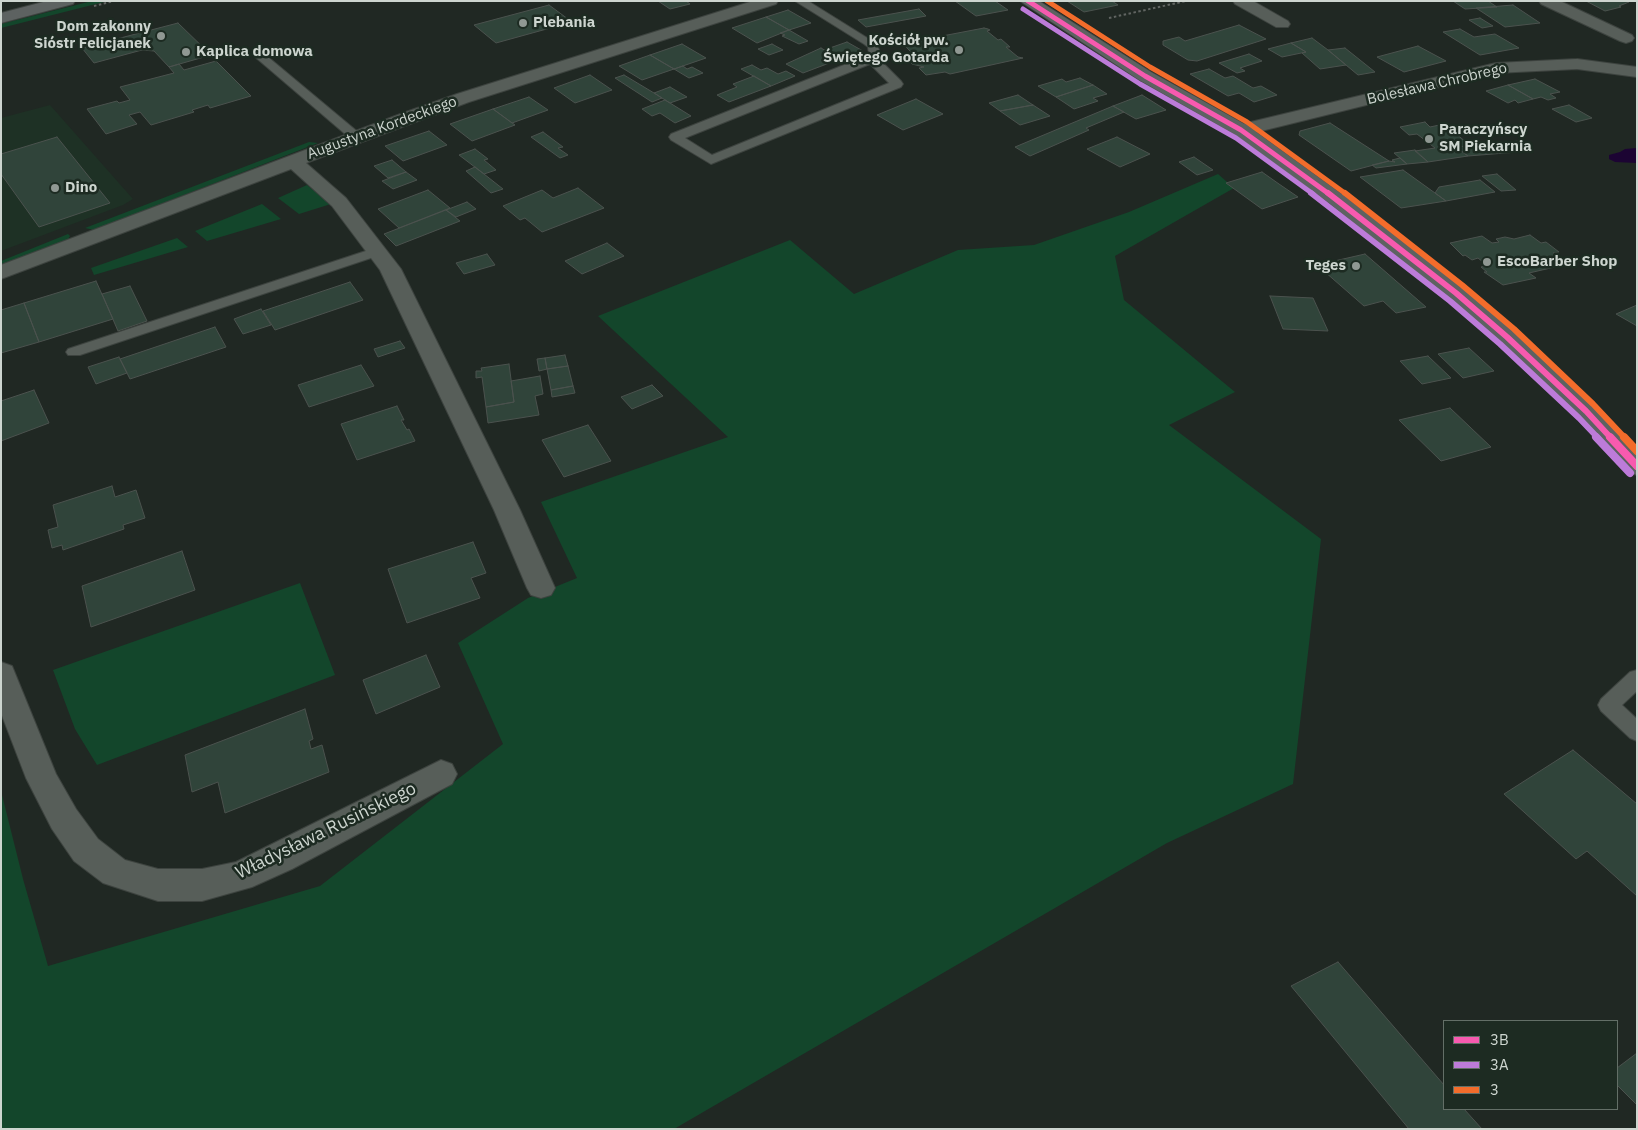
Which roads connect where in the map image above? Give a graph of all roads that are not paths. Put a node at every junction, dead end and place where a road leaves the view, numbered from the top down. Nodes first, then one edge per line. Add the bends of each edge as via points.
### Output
1 (16, 1) edge
2 (67, 1) edge
3 (770, 1) edge
4 (800, 1) edge
5 (1028, 1) edge
6 (1241, 1) edge
7 (1547, 1) edge
8 (1, 5) edge
9 (1, 18) edge
10 (1282, 24) dead end
11 (1631, 33) edge
12 (258, 54) dead end
13 (872, 60) junction
14 (1630, 71) edge
15 (1241, 130) junction
16 (355, 136) junction
17 (293, 161) junction
18 (378, 251) junction
19 (1, 273) edge
20 (74, 352) dead end
21 (1637, 466) edge
22 (541, 588) dead end
23 (1, 674) edge
24 (1637, 678) edge
25 (1637, 732) edge
26 (441, 774) dead end

1 - 8 main road
2 - 9 main road
3 - 16 street, Augustyna Kordeckiego via 463,98
4 - 13 lane via 868,42 876,51
5 - 15 main road via 1146,76
6 - 10 street
7 - 11 street
11 - 14 street
12 - 16 lane
13 - 13 lane via 897,84 711,160 674,137
14 - 15 street, Bolesława Chrobrego via 1577,64 1496,68
15 - 21 main road via 1357,216 1500,331 1586,411
16 - 17 street, Augustyna Kordeckiego
17 - 18 street via 339,202
17 - 19 street, Augustyna Kordeckiego
18 - 20 lane
18 - 22 street via 401,289
23 - 26 street, Władysława Rusińskiego via 42,778 64,819 86,850 115,872 158,885 202,885 240,876
24 - 25 lane via 1608,705

